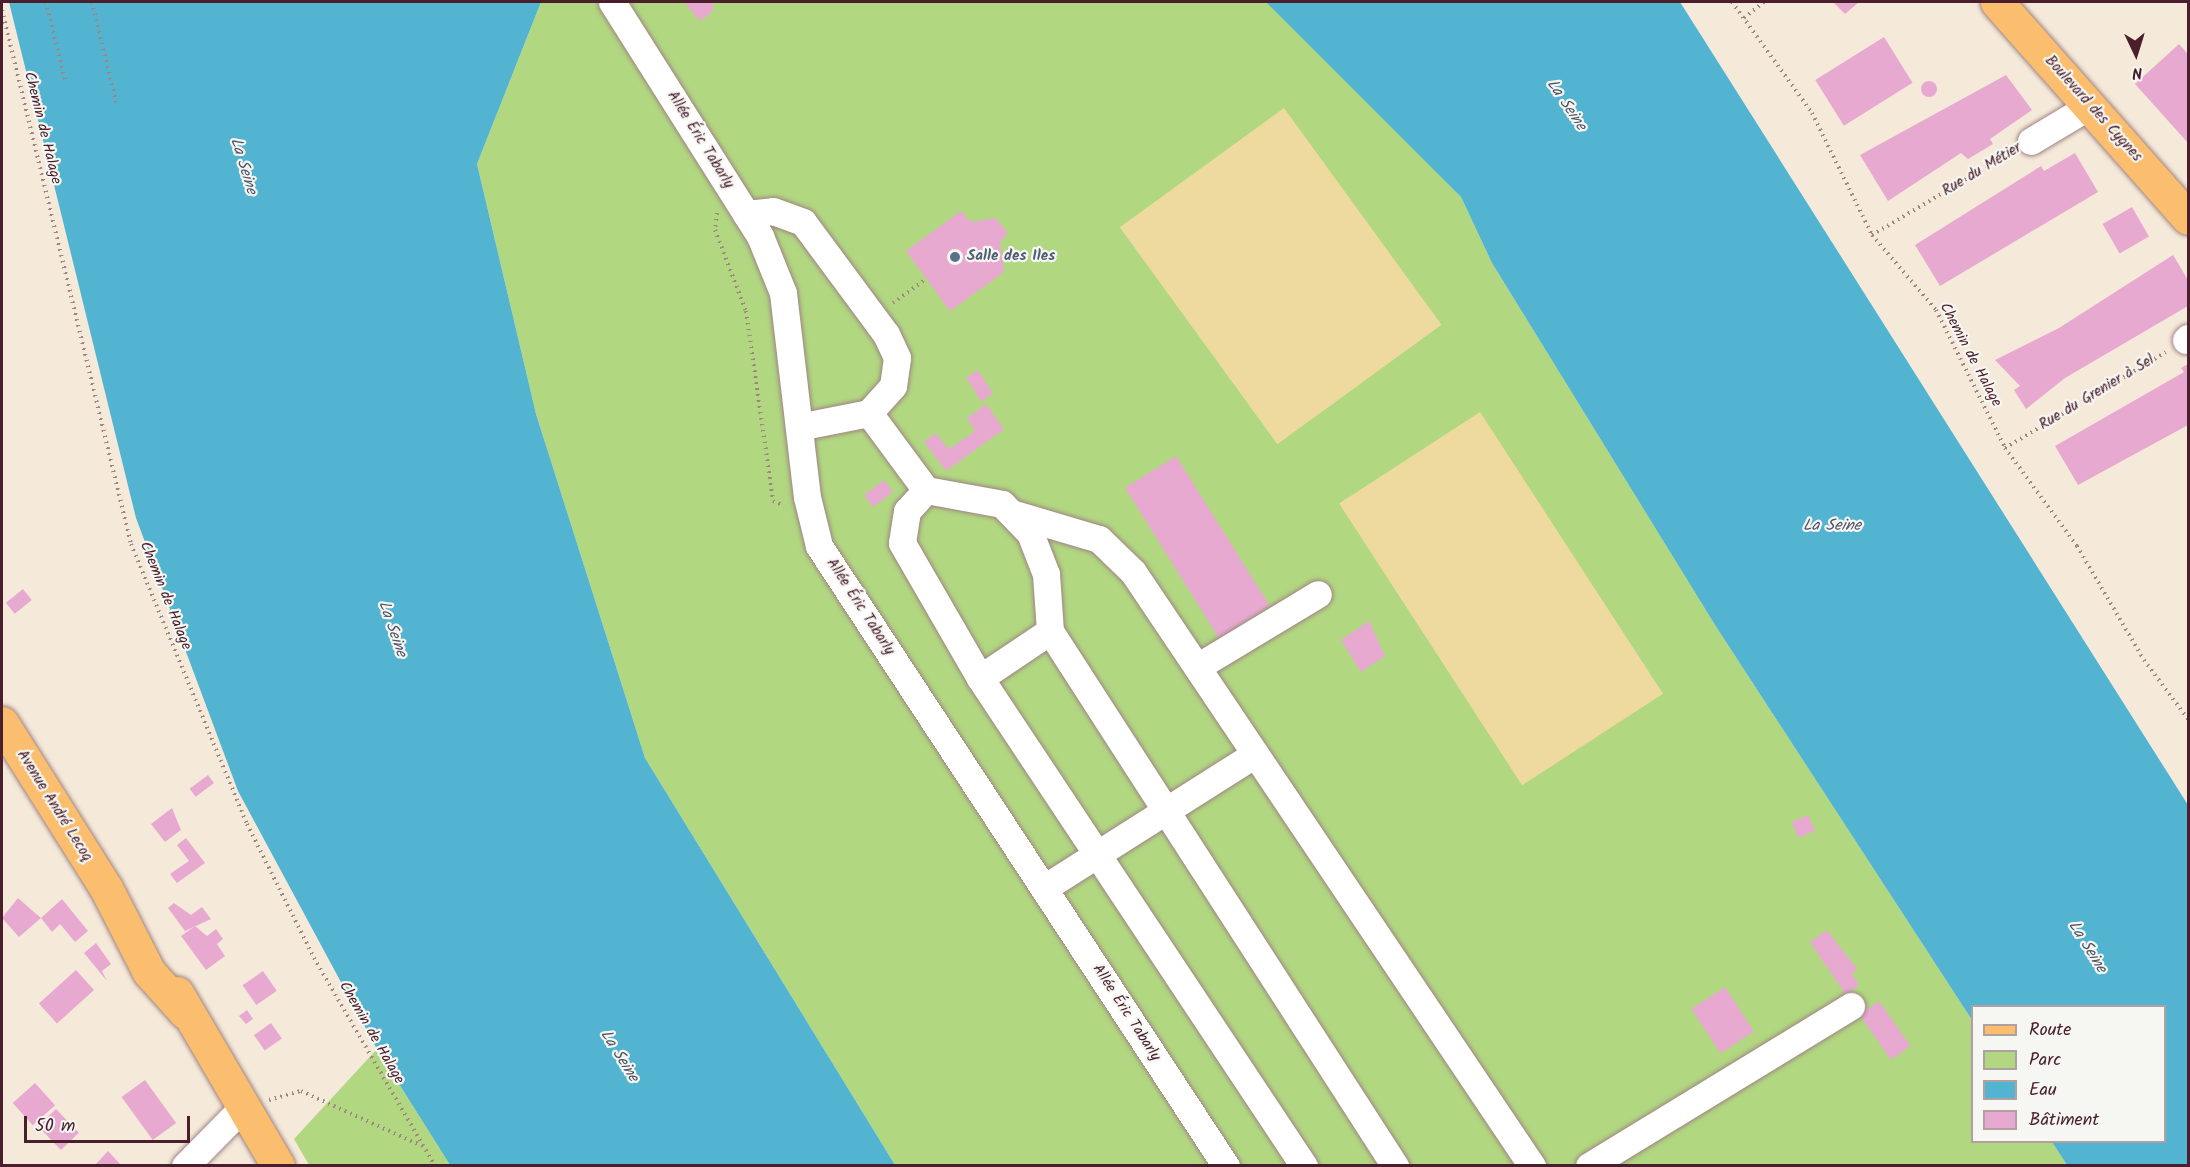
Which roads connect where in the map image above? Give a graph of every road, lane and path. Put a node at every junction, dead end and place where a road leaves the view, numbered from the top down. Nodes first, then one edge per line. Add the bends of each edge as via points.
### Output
1 (46, 2) edge
2 (92, 2) edge
3 (612, 2) edge
4 (1732, 2) edge
5 (1764, 2) edge
6 (1997, 2) edge
7 (2, 10) edge
8 (1744, 18) junction
9 (66, 84) dead end
10 (116, 102) dead end
11 (2091, 105) junction
12 (2031, 141) joint
13 (717, 208) dead end
14 (746, 214) junction
15 (2188, 218) edge
16 (1872, 235) junction
17 (926, 279) dead end
18 (873, 317) junction
19 (2187, 339) edge
20 (869, 413) junction
21 (803, 426) junction
22 (2005, 448) junction
23 (926, 490) junction
24 (1011, 513) junction
25 (812, 519) junction
26 (1318, 594) dead end
27 (1050, 631) junction
28 (1197, 667) junction
29 (980, 678) junction
30 (2188, 719) edge
31 (2, 723) edge
32 (1255, 754) junction
33 (1167, 812) junction
34 (1098, 855) junction
35 (1044, 888) junction
36 (1851, 1006) dead end
37 (244, 1106) junction
38 (423, 1146) junction
39 (185, 1166) edge
40 (278, 1166) edge
41 (435, 1166) edge
42 (1226, 1166) edge
43 (1304, 1166) edge
44 (1395, 1166) edge
45 (1532, 1166) edge
46 (1589, 1166) edge

1 - 9 path
2 - 10 path
3 - 14 street, Allée Éric Tabarly
4 - 8 path, Chemin de Halage
5 - 8 path
6 - 11 main road, Boulevard des Cygnes
7 - 38 path, Chemin de Halage via 131,544 247,824 314,958
8 - 16 path, Chemin de Halage via 1812,113
11 - 12 street, Rue du Métier
11 - 15 main road, Boulevard des Cygnes
12 - 16 path, Rue du Métier
13 - 25 path via 715,230 746,311 773,501
14 - 18 street via 773,211 803,222
14 - 21 street, Allée Éric Tabarly via 783,293
16 - 22 path, Chemin de Halage via 1935,310
17 - 18 path
18 - 20 street via 897,358 897,372 882,403
19 - 22 path, Rue du Grenier à Sel
20 - 21 street
20 - 23 street
21 - 25 street, Allée Éric Tabarly
22 - 30 path, Chemin de Halage via 2077,546 2144,660
23 - 24 street via 966,494 1002,504
23 - 29 street via 907,511 902,543
24 - 27 street via 1030,533 1046,574
24 - 28 street via 1099,539 1133,572
25 - 35 street, Allée Éric Tabarly via 819,546
26 - 28 street
27 - 29 street
27 - 33 street
28 - 32 street
29 - 34 street
31 - 37 main road, Avenue André Lecoq via 106,888 149,972 185,1012
32 - 33 street
32 - 45 street
33 - 34 street
33 - 44 street
34 - 35 street
34 - 43 street
35 - 42 street, Allée Éric Tabarly
36 - 46 street
37 - 38 path via 301,1091
37 - 39 street
37 - 40 main road, Avenue André Lecoq
38 - 41 path, Chemin de Halage

